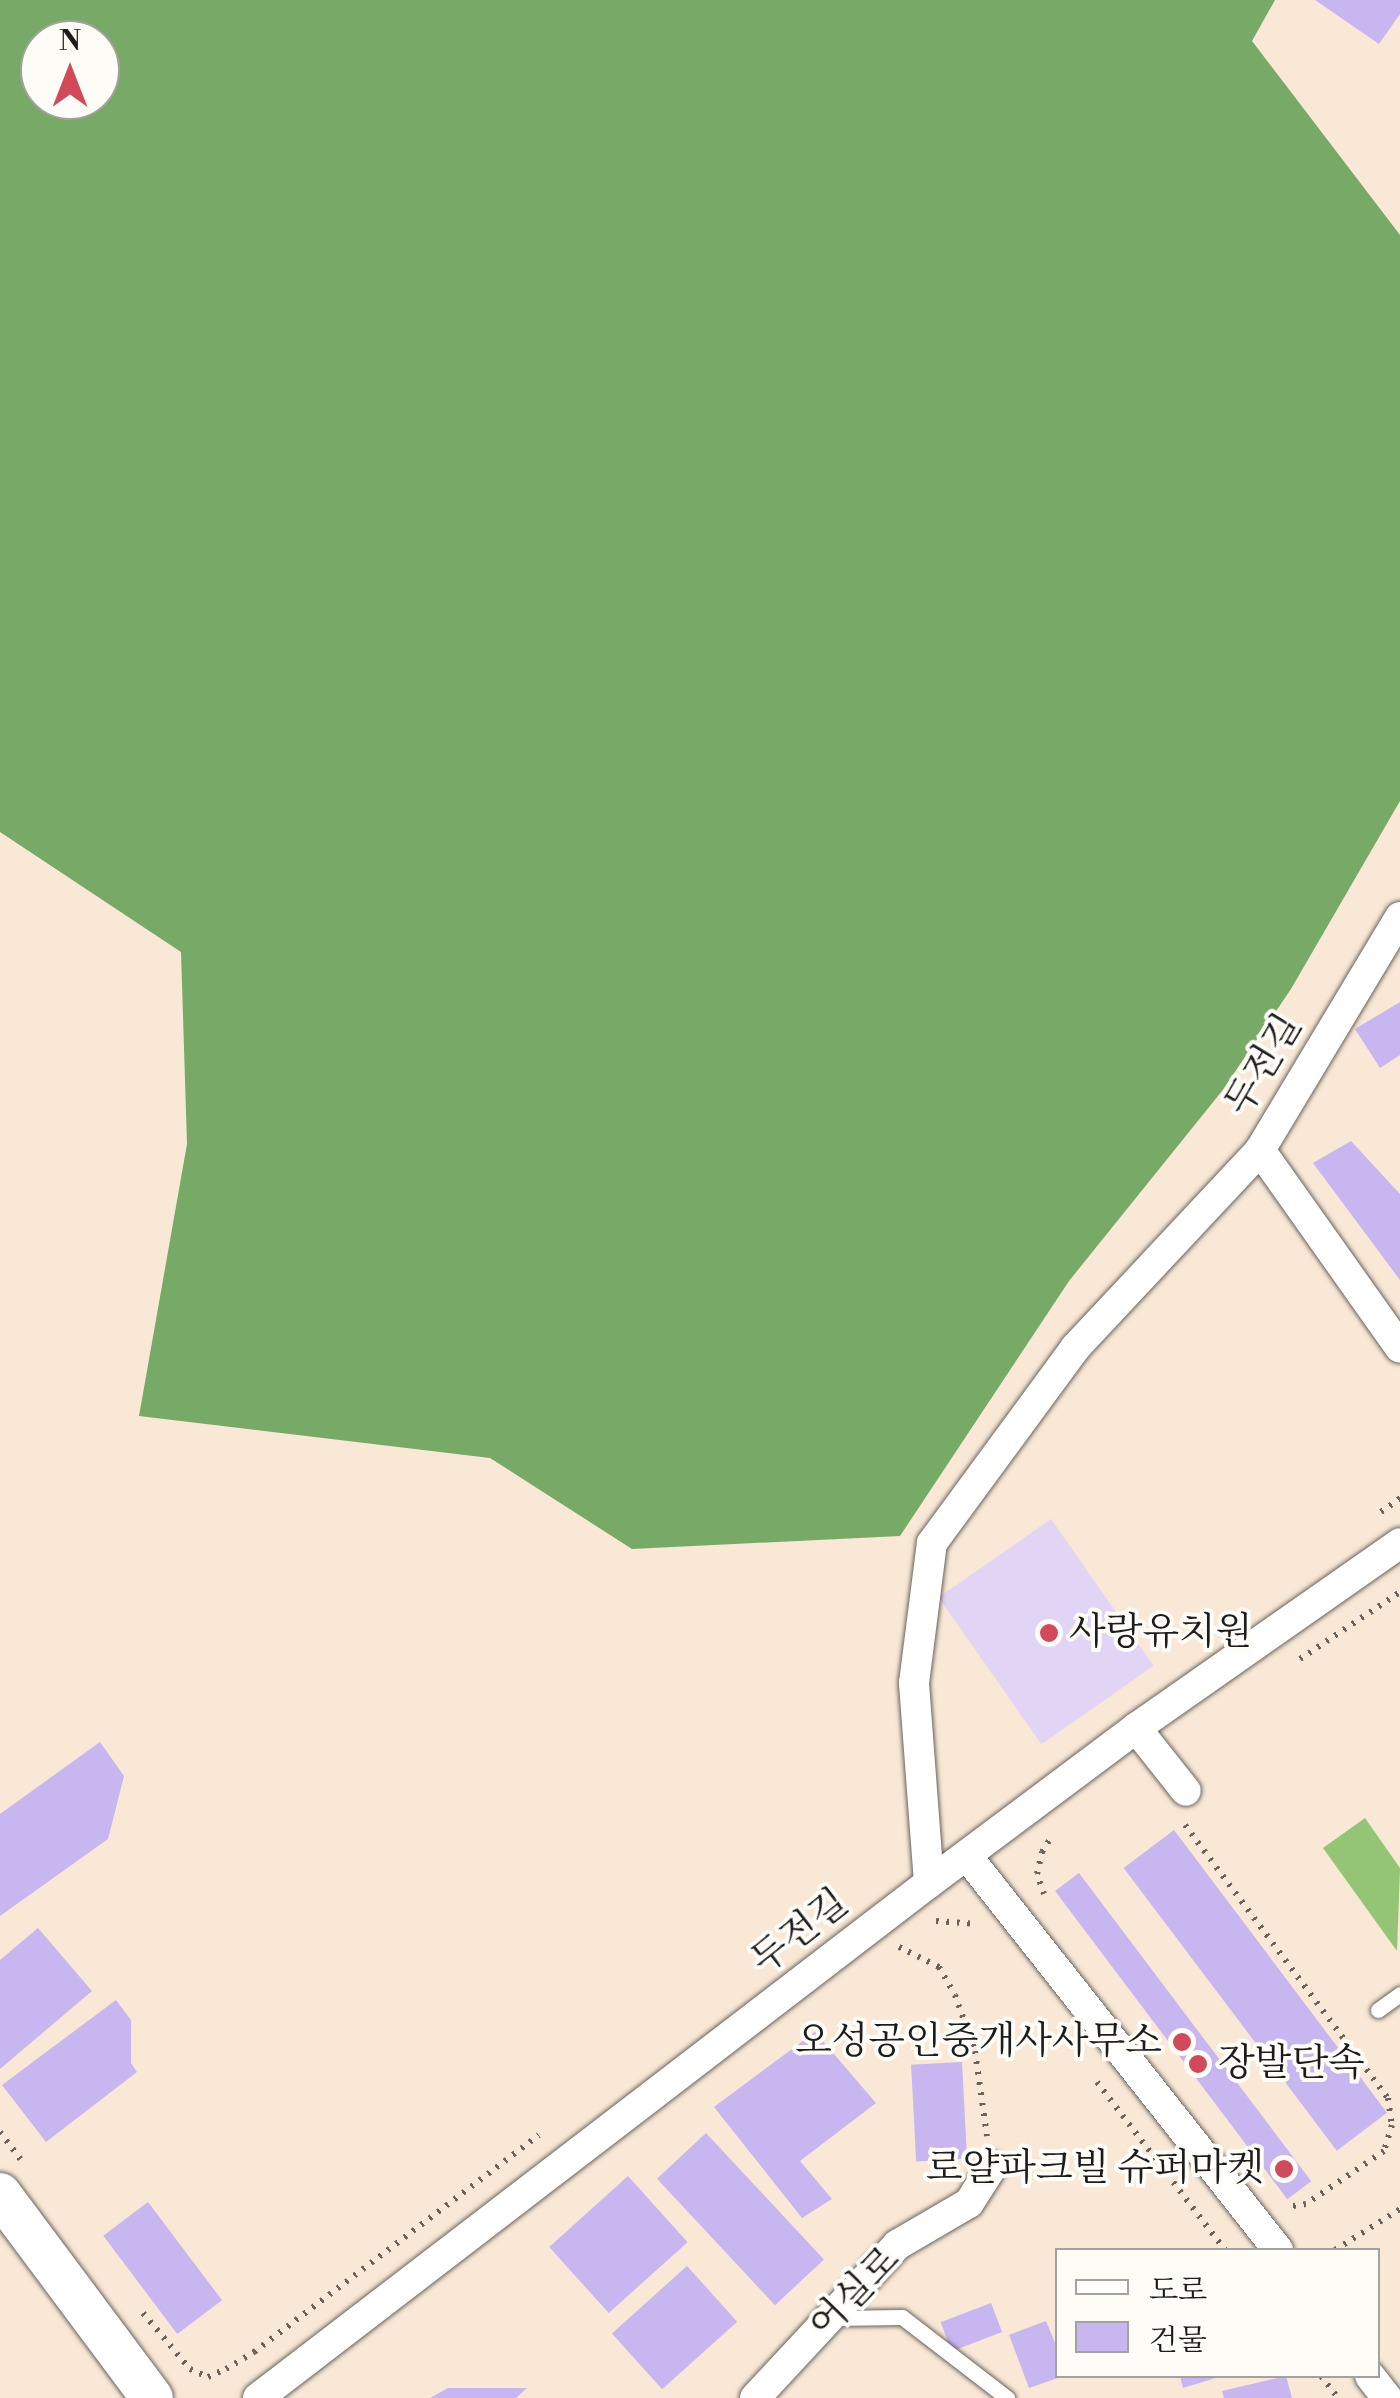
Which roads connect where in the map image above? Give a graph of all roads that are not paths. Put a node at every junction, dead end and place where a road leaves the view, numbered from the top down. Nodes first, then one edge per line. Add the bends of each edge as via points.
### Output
1 (1400, 917) edge
2 (1260, 1150) junction
3 (1400, 1348) edge
4 (1400, 1543) edge
5 (1136, 1728) junction
6 (1186, 1791) dead end
7 (967, 1856) junction
8 (929, 1883) junction
9 (1400, 1994) edge
10 (1378, 2010) dead end
11 (992, 2167) road end
12 (11, 2178) edge
13 (1276, 2248) edge
14 (830, 2318) junction
15 (152, 2398) edge
16 (258, 2398) edge
17 (755, 2398) edge
18 (1007, 2398) edge

1 - 2 street, 두전길
2 - 3 street, 두전길
2 - 8 street via 1075,1348 932,1543 914,1683
4 - 5 street, 두전길
5 - 6 street
5 - 7 street, 두전길
7 - 8 street, 두전길
7 - 13 street
8 - 16 street, 두전길
9 - 10 lane
11 - 14 street, 어실로 via 969,2203 897,2245
12 - 15 main road
14 - 17 street, 어실로
14 - 18 lane via 902,2317

